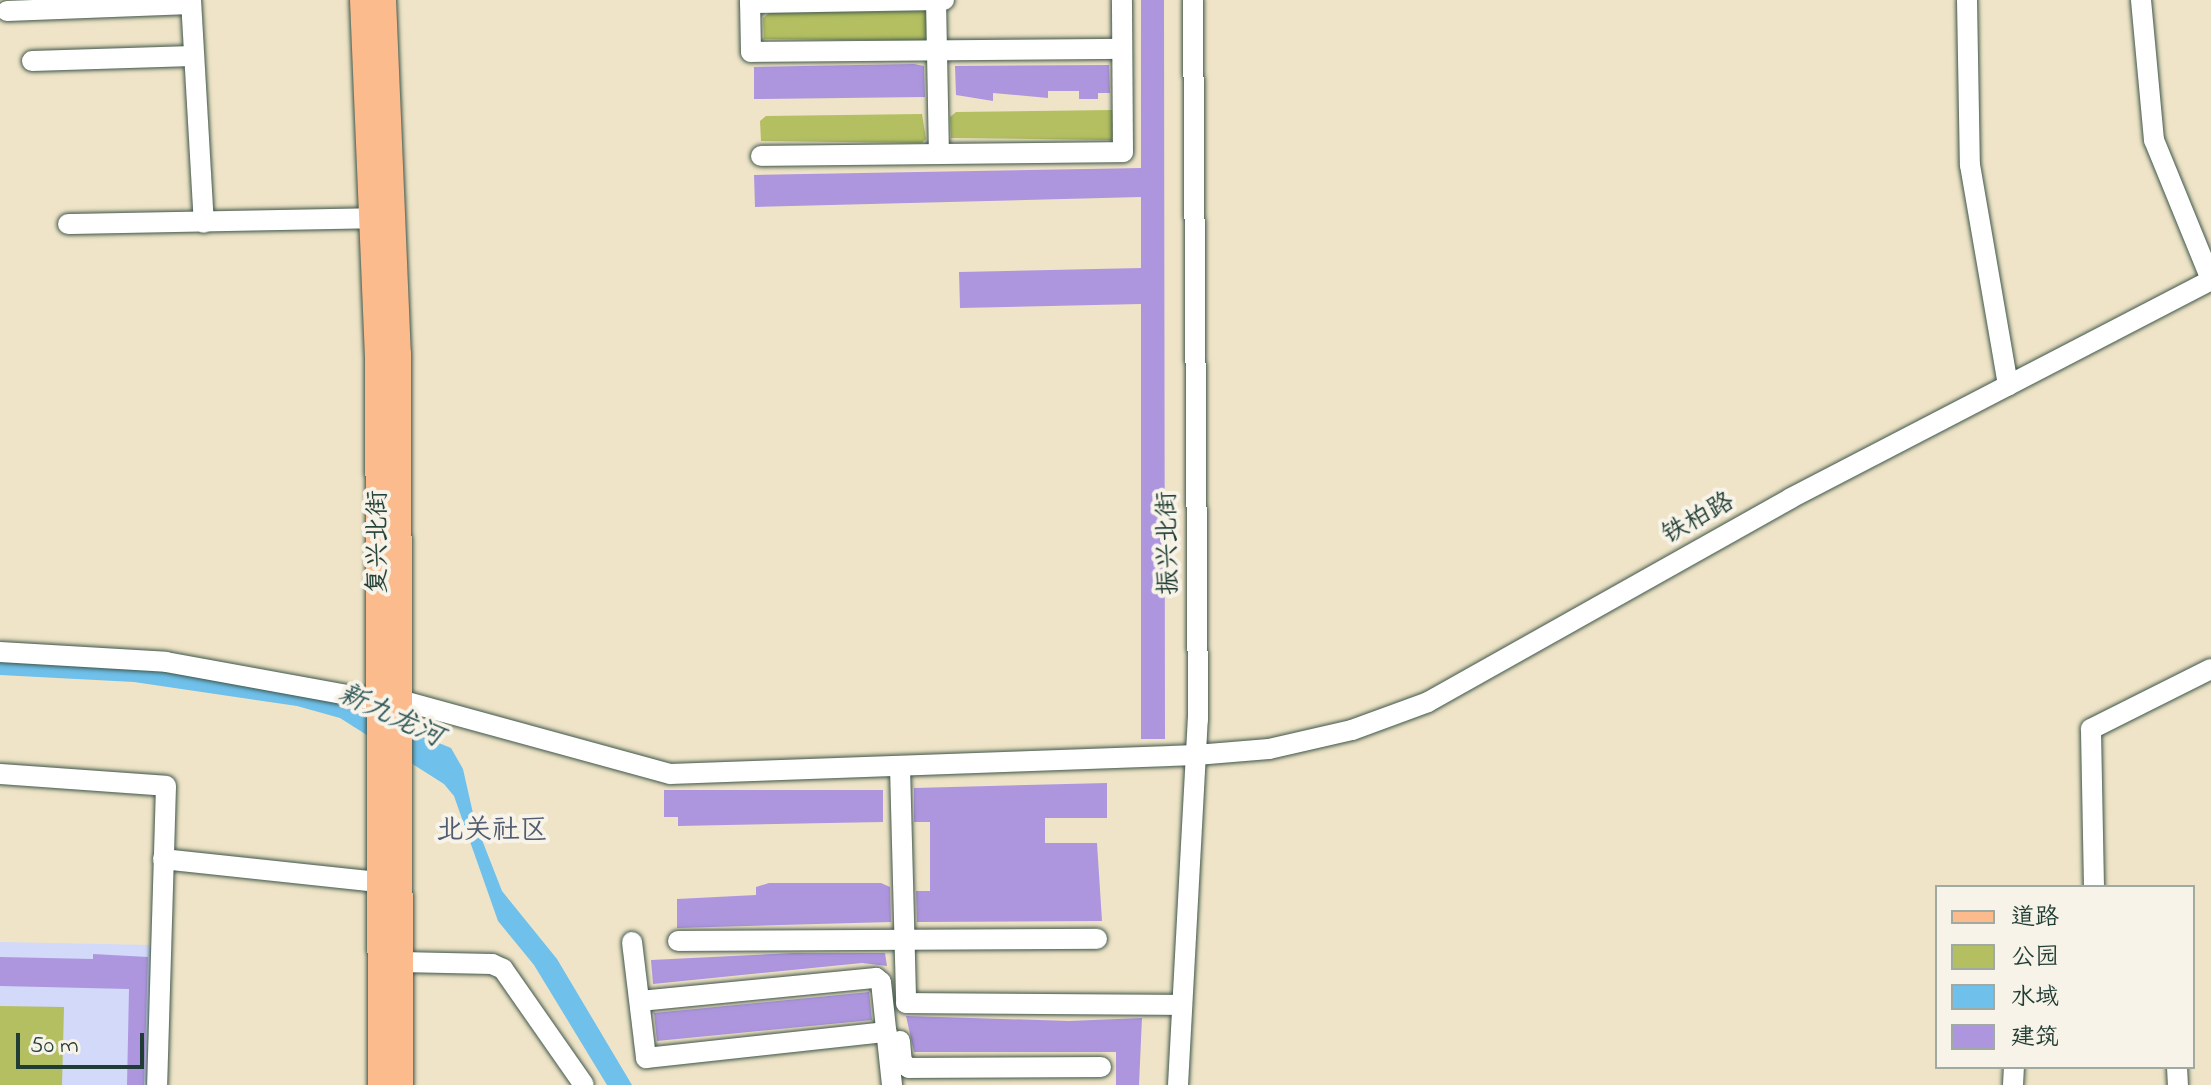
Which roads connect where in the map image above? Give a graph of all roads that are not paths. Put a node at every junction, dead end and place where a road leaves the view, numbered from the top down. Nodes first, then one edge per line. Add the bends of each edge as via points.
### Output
1 (363, 0) edge
2 (383, 0) edge
3 (938, 0) edge
4 (1122, 0) edge
5 (1193, 0) edge
6 (1967, 0) edge
7 (2141, 0) edge
8 (191, 2) edge
9 (750, 2) edge
10 (7, 11) dead end
11 (1122, 49) junction
12 (936, 51) junction
13 (193, 56) junction
14 (32, 61) dead end
15 (939, 154) junction
16 (761, 156) dead end
17 (374, 218) junction
18 (204, 223) junction
19 (68, 224) dead end
20 (2209, 287) edge
21 (2008, 386) junction
22 (0, 652) edge
23 (2211, 669) edge
24 (390, 706) junction
25 (1196, 755) junction
26 (389, 760) junction
27 (900, 767) junction
28 (0, 774) edge
29 (163, 859) junction
30 (380, 882) junction
31 (2094, 885) edge
32 (1097, 939) dead end
33 (905, 940) junction
34 (678, 941) dead end
35 (632, 942) dead end
36 (400, 962) junction
37 (640, 1001) junction
38 (906, 1003) junction
39 (1182, 1005) junction
40 (887, 1032) junction
41 (1101, 1067) dead end
42 (157, 1085) edge
43 (381, 1085) edge
44 (400, 1085) edge
45 (584, 1085) edge
46 (892, 1085) edge
47 (1178, 1085) edge

1 - 17 main road, 复兴北街
2 - 24 main road, 复兴北街 via 398,354
3 - 9 street
3 - 12 street
4 - 11 street
5 - 25 street, 振兴北街
6 - 21 street via 1970,165
7 - 20 street via 2154,140
8 - 10 street
8 - 13 street
9 - 12 street via 751,52
11 - 12 street
11 - 15 street via 1123,152
12 - 15 street
13 - 14 street
13 - 18 street
15 - 16 street
17 - 18 street
17 - 24 main road, 复兴北街
18 - 19 street
20 - 21 street, 铁柏路
21 - 25 street, 铁柏路 via 1791,498 1428,702 1310,739
22 - 24 street, 铁柏路 via 166,662
23 - 31 street via 2091,729
24 - 26 main road, 复兴北街
24 - 27 street, 铁柏路 via 670,774
25 - 27 street, 铁柏路
25 - 39 street, 振兴北街
26 - 30 main road, 复兴北街
26 - 36 main road, 复兴北街
27 - 33 street
28 - 29 street via 166,786
29 - 30 street
29 - 42 street
30 - 43 main road, 复兴北街
32 - 33 street
33 - 34 street
33 - 38 street
35 - 37 street
36 - 44 main road, 复兴北街
36 - 45 street via 492,964 503,969
37 - 40 street via 876,978 881,982
37 - 40 street via 646,1058
38 - 39 street
38 - 41 street via 899,1018 902,1062 909,1068
39 - 47 street, 振兴北街
40 - 46 street

